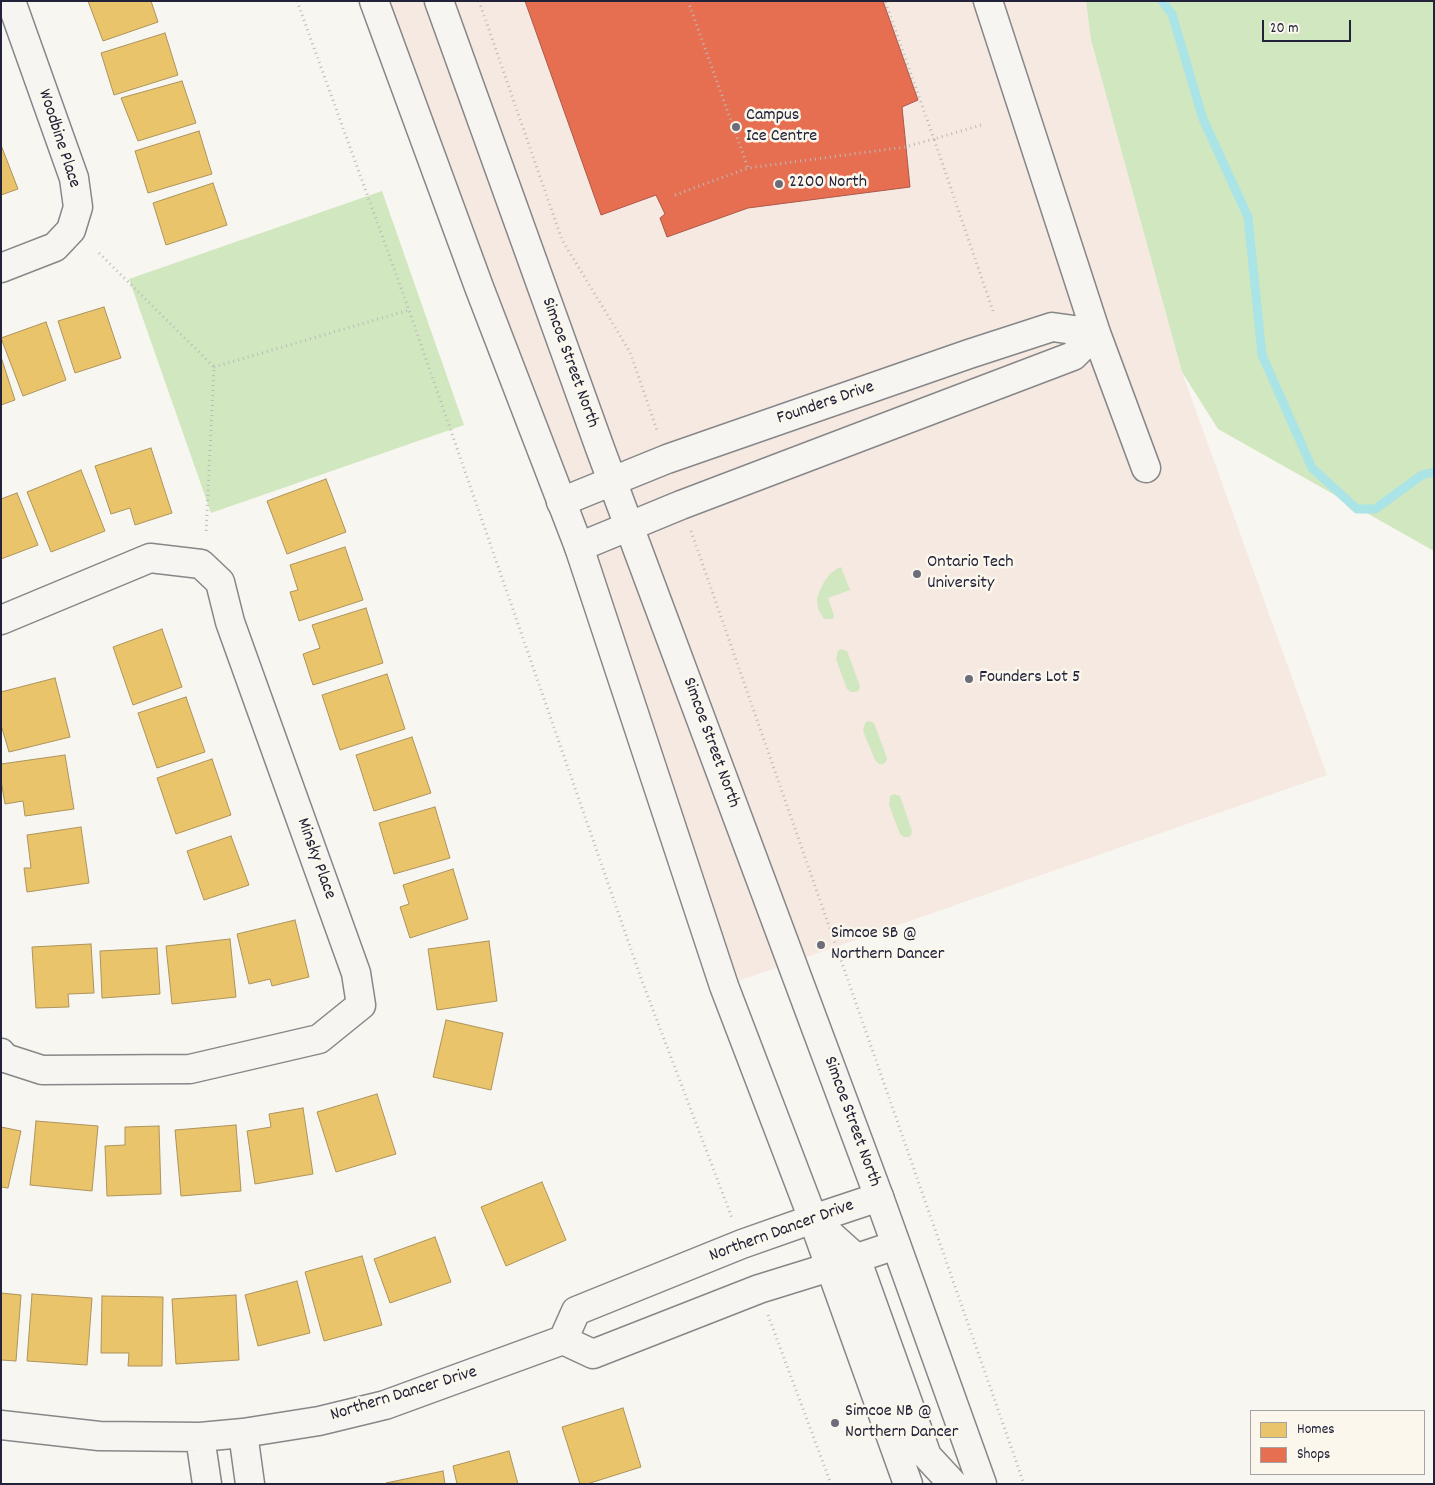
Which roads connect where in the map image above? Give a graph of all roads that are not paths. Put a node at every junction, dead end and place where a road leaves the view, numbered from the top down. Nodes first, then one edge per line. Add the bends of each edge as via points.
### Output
1 (10, 1) edge
2 (374, 1) edge
3 (439, 1) edge
4 (988, 1) edge
5 (1, 268) edge
6 (1096, 333) junction
7 (1146, 468) dead end
8 (612, 482) junction
9 (561, 502) junction
10 (629, 527) junction
11 (578, 547) junction
12 (1, 620) edge
13 (1, 1053) edge
14 (879, 1197) junction
15 (813, 1219) junction
16 (896, 1245) junction
17 (856, 1258) junction
18 (830, 1267) junction
19 (563, 1340) junction
20 (1, 1425) edge
21 (243, 1433) junction
22 (200, 1437) junction
23 (207, 1484) edge
24 (250, 1484) edge
25 (908, 1484) edge
26 (953, 1484) edge
27 (982, 1484) edge

1 - 5 street, Woodbine Place via 74,178 78,207 71,230 55,247
2 - 9 street
3 - 8 street, Simcoe Street North
4 - 6 street
6 - 7 street
6 - 8 street, Founders Drive via 1052,327 667,459
6 - 10 street via 1074,356
8 - 9 street, Founders Drive
8 - 10 street, Simcoe Street North
9 - 11 street
10 - 11 street
10 - 14 street, Simcoe Street North
11 - 15 street via 724,986
12 - 13 street, Minsky Place via 150,558 200,564 220,582 230,622 356,973 361,1005 319,1039 190,1069 42,1070 5,1058
14 - 15 street, Northern Dancer Drive
14 - 16 street, Simcoe Street North
15 - 17 street
15 - 18 street
15 - 19 street, Northern Dancer Drive via 576,1311
16 - 17 street
16 - 27 street, Simcoe Street North
17 - 18 street
17 - 26 street via 927,1456
18 - 19 street via 758,1289 593,1354
18 - 25 street
19 - 21 street, Northern Dancer Drive via 385,1404 320,1421
20 - 22 street, Northern Dancer Drive via 99,1436
21 - 22 street, Northern Dancer Drive
21 - 24 street
22 - 23 street

